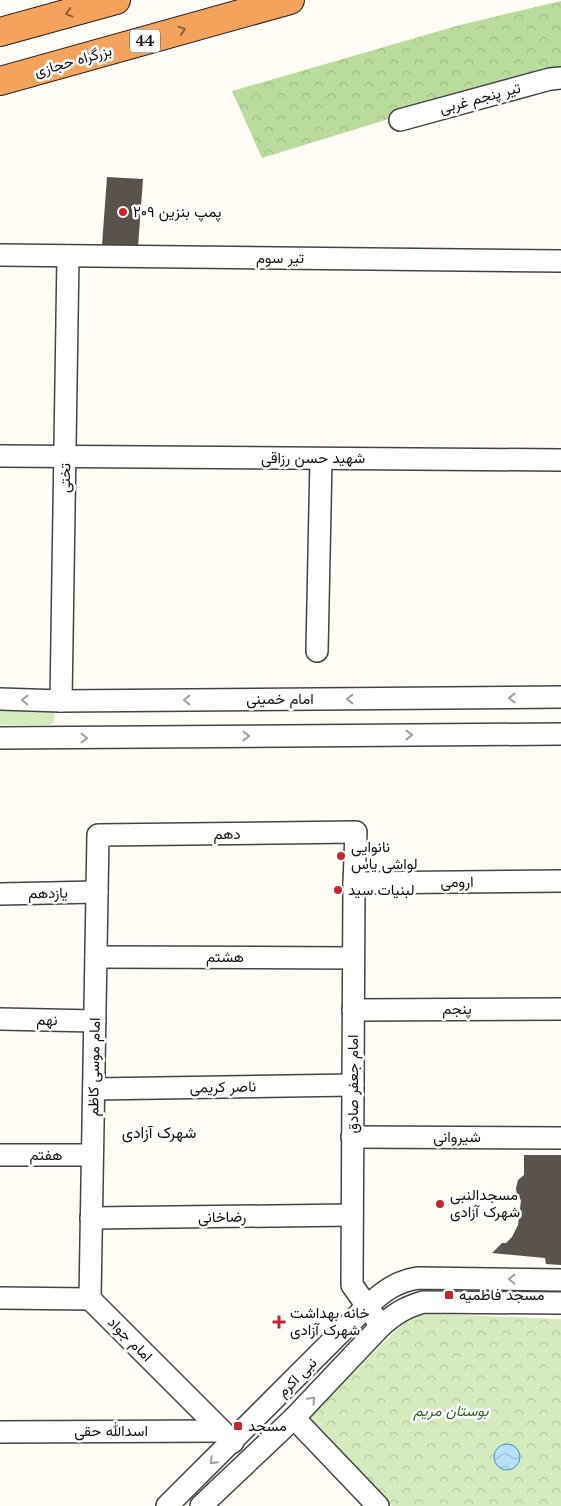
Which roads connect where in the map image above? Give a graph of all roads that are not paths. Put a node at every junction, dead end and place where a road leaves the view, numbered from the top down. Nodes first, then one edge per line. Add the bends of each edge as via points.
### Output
1 (116, 0) edge
2 (290, 0) edge
3 (0, 32) edge
4 (561, 78) edge
5 (0, 81) edge
6 (400, 120) dead end
7 (0, 255) edge
8 (68, 256) junction
9 (561, 260) edge
10 (0, 456) edge
11 (66, 456) junction
12 (320, 459) junction
13 (561, 460) edge
14 (316, 651) dead end
15 (561, 697) edge
16 (0, 699) edge
17 (61, 700) junction
18 (561, 734) edge
19 (0, 738) edge
20 (356, 832) joint
21 (98, 835) joint
22 (561, 881) edge
23 (354, 883) junction
24 (97, 892) junction
25 (0, 894) edge
26 (96, 957) junction
27 (353, 958) junction
28 (561, 1009) edge
29 (353, 1010) junction
30 (0, 1019) edge
31 (95, 1021) junction
32 (353, 1085) junction
33 (94, 1089) junction
34 (352, 1137) junction
35 (561, 1138) edge
36 (0, 1155) edge
37 (92, 1155) junction
38 (352, 1215) junction
39 (91, 1218) junction
40 (561, 1280) edge
41 (0, 1298) edge
42 (90, 1299) junction
43 (561, 1303) edge
44 (367, 1306) junction
45 (381, 1326) junction
46 (294, 1418) junction
47 (0, 1432) edge
48 (227, 1436) junction
49 (168, 1506) edge
50 (201, 1506) edge
51 (378, 1506) edge

1 -> 3 highway
5 -> 2 highway, بزرگراه حجازی / 44
4 - 6 street, تیر پنجم غربی
7 - 8 street, تیر سوم
8 - 9 street, تیر سوم
8 - 11 street, تختی
10 - 11 street, شهید حسن رزاقی
11 - 12 street, شهید حسن رزاقی
11 - 17 street, تختی
12 - 13 street, شهید حسن رزاقی
12 - 14 street
15 -> 17 street, امام خمینی
17 -> 16 street, امام خمینی
19 -> 18 street
20 - 21 street, دهم
20 - 23 street, امام جعفر صادق
21 - 24 street, امام موسی کاظم
22 - 23 street, ارومی
23 - 27 street, امام جعفر صادق
24 - 25 street, یازدهم
24 - 26 street, امام موسی کاظم
26 - 27 street, هشتم
26 - 31 street, امام موسی کاظم
27 - 29 street, امام جعفر صادق
28 - 29 street, پنجم
29 - 32 street, امام جعفر صادق
30 - 31 street, نهم
31 - 33 street, امام موسی کاظم
32 - 33 street, ناصر کریمی
32 - 34 street, امام جعفر صادق
33 - 37 street, امام موسی کاظم
34 - 35 street, شیروانی
34 - 38 street, امام جعفر صادق
36 - 37 street, هفتم
37 - 39 street, امام موسی کاظم
38 - 39 street, رضاخانی
38 - 44 street, امام جعفر صادق via 352,1286
39 - 42 street, امام موسی کاظم
40 -> 44 street, نبی اکرم via 418,1278 404,1280 386,1289
41 - 42 street
42 - 48 street, امام جواد
43 - 45 street, نبی اکرم via 423,1302 396,1313
44 - 45 street, امام جعفر صادق
44 - 48 street, نبی اکرم
46 -> 45 street, نبی اکرم
46 - 50 street, نبی اکرم
46 - 51 street
47 - 48 street, اسدالله حقی
48 -> 49 street, نبی اکرم

